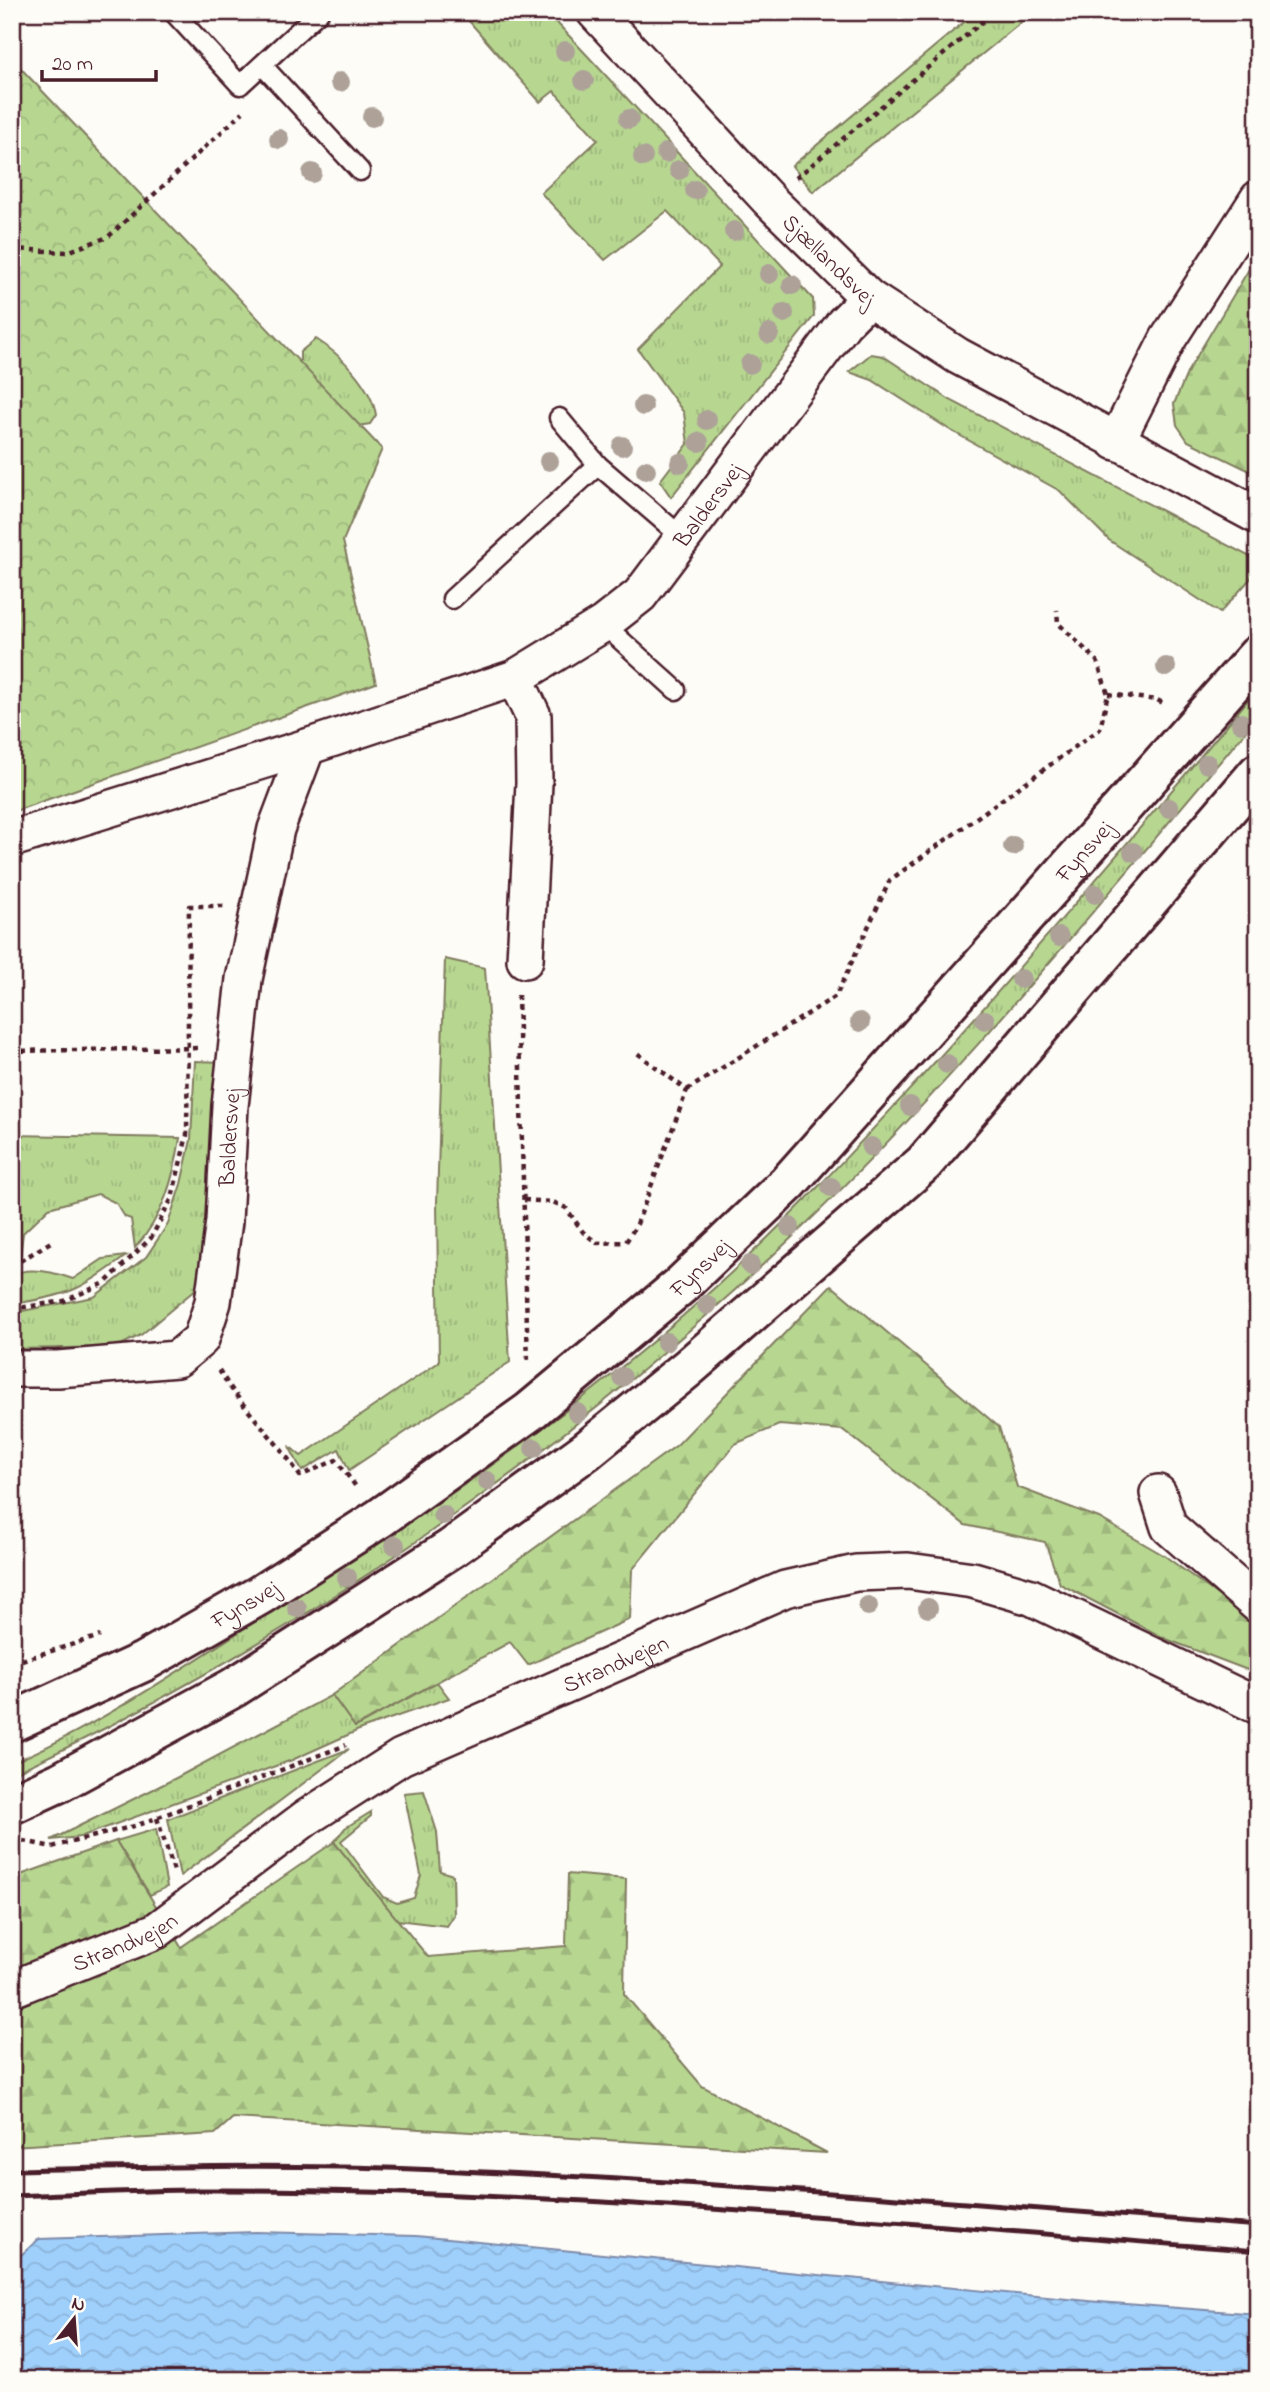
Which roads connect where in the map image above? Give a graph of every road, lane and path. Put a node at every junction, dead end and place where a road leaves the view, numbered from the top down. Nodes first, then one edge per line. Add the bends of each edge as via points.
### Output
1 (173, 12) edge
2 (319, 12) edge
3 (595, 12) edge
4 (980, 12) edge
5 (994, 12) edge
6 (986, 19) junction
7 (262, 65) junction
8 (240, 85) junction
9 (360, 171) dead end
10 (1258, 199) edge
11 (769, 200) junction
12 (12, 249) edge
13 (869, 298) junction
14 (559, 418) dead end
15 (1116, 442) junction
16 (598, 466) junction
17 (1258, 516) edge
18 (683, 538) junction
19 (452, 599) dead end
20 (1057, 610) dead end
21 (603, 624) junction
22 (1258, 655) edge
23 (515, 678) junction
24 (676, 690) dead end
25 (1108, 694) junction
26 (1200, 723) junction
27 (307, 747) junction
28 (1258, 773) edge
29 (12, 839) edge
30 (260, 906) junction
31 (525, 960) joint
32 (188, 1048) junction
33 (237, 1048) junction
34 (12, 1051) edge
35 (636, 1053) dead end
36 (687, 1090) junction
37 (524, 1200) junction
38 (54, 1240) dead end
39 (12, 1266) edge
40 (12, 1309) edge
41 (201, 1339) junction
42 (12, 1369) edge
43 (529, 1412) junction
44 (1158, 1493) dead end
45 (380, 1518) junction
46 (1258, 1605) edge
47 (1258, 1706) edge
48 (12, 1722) edge
49 (350, 1744) dead end
50 (12, 1804) edge
51 (157, 1818) junction
52 (12, 1839) edge
53 (192, 1903) junction
54 (12, 1989) edge

1 - 8 lane
2 - 7 lane
3 - 11 street, Sjællandsvej
4 - 6 path
5 - 6 path
6 - 11 path
7 - 8 lane
7 - 9 lane
8 - 12 path via 246,110 107,237 67,253
10 - 15 street via 1168,340
11 - 13 street, Sjællandsvej
13 - 15 street, Sjællandsvej via 958,356
13 - 18 street, Baldersvej via 844,323
14 - 16 lane
15 - 17 street, Sjællandsvej
16 - 18 lane
16 - 19 lane
18 - 21 street, Baldersvej via 640,595
20 - 25 path via 1058,623 1097,661
21 - 23 street, Baldersvej
21 - 24 lane
22 - 26 main road, Fynsvej
23 - 27 street, Baldersvej
23 - 31 street via 533,716
25 - 26 path via 1157,699
25 - 36 path via 1100,729 890,880 836,996
26 - 43 main road, Fynsvej via 788,1183 681,1286
27 - 29 street, Baldersvej
27 - 30 street, Baldersvej via 276,829
28 - 50 main road via 924,1163 688,1368 586,1451 452,1548 233,1688
30 - 32 path via 189,906
30 - 33 street, Baldersvej via 244,979
31 - 37 path via 518,993
32 - 33 path
32 - 34 path
32 - 40 path via 187,1135 172,1198 150,1238 105,1283 64,1301
33 - 41 street, Baldersvej via 224,1221 213,1302
35 - 36 path
36 - 37 path via 637,1224 625,1242 597,1243 566,1208
37 - 43 path
38 - 39 path
41 - 42 street via 177,1359
41 - 45 path via 234,1395 300,1476 336,1460
43 - 45 main road, Fynsvej
44 - 46 street via 1169,1527
45 - 48 main road, Fynsvej via 143,1662
47 - 53 street, Strandvejen via 1031,1597 973,1580 921,1573 856,1573 785,1589 401,1757 306,1818
49 - 51 path
51 - 52 path via 52,1847
51 - 53 path via 177,1881
53 - 54 street, Strandvejen via 156,1931

